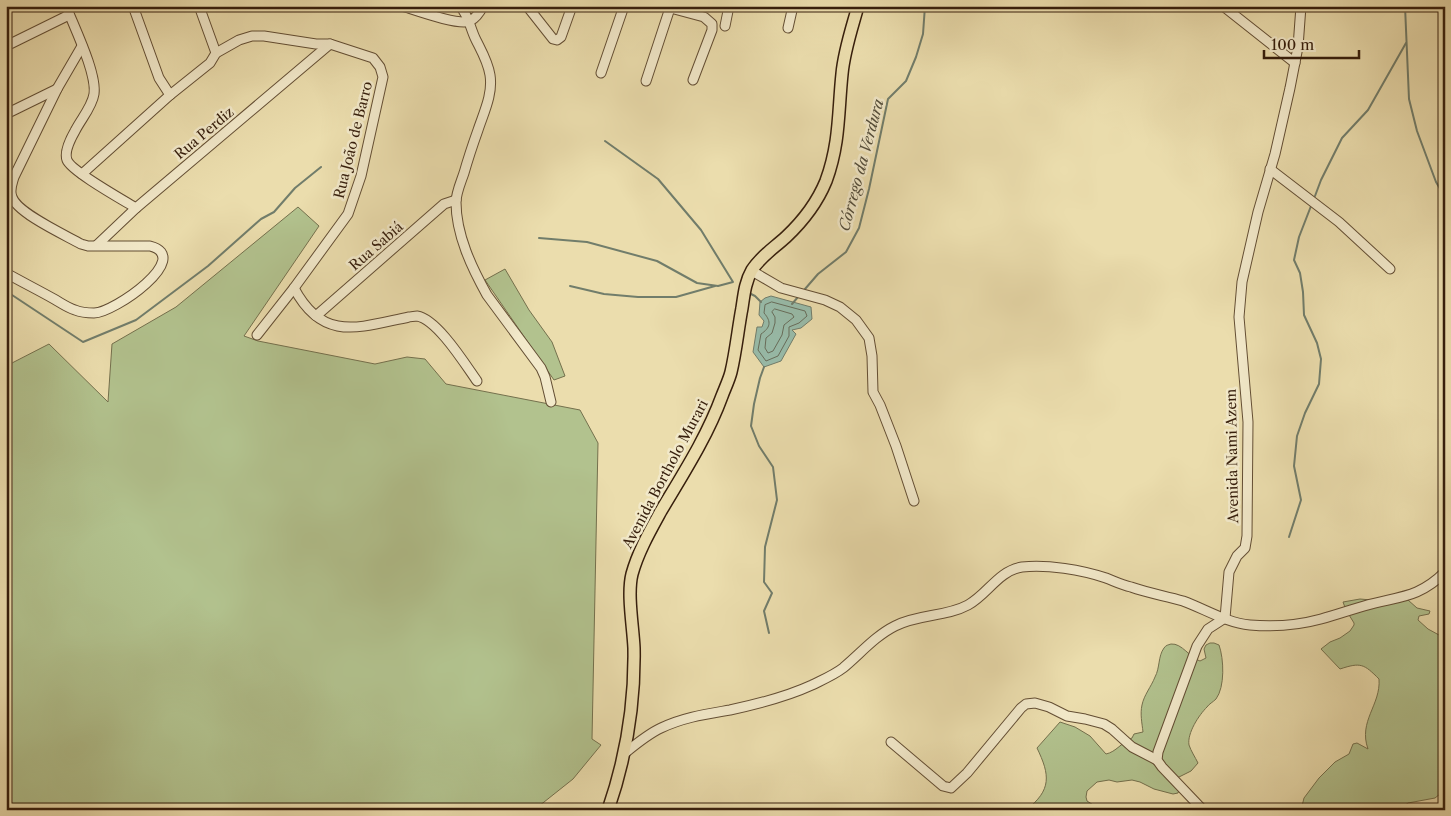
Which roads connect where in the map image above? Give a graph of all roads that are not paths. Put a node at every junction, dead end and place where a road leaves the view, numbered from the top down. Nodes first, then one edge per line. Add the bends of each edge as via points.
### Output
1 (133, 6) edge
2 (199, 6) edge
3 (402, 6) edge
4 (460, 6) edge
5 (483, 6) edge
6 (526, 6) edge
7 (572, 6) edge
8 (624, 6) edge
9 (729, 6) edge
10 (793, 6) edge
11 (858, 6) edge
12 (1223, 6) edge
13 (1301, 6) edge
14 (666, 7) edge
15 (67, 10) edge
16 (472, 20) junction
17 (725, 26) dead end
18 (788, 28) dead end
19 (330, 44) junction
20 (6, 46) edge
21 (82, 46) junction
22 (216, 53) junction
23 (1295, 63) junction
24 (602, 73) dead end
25 (693, 80) dead end
26 (646, 81) dead end
27 (57, 89) junction
28 (170, 95) junction
29 (6, 114) edge
30 (1270, 169) junction
31 (82, 174) junction
32 (456, 200) junction
33 (136, 208) junction
34 (97, 245) junction
35 (1390, 269) dead end
36 (752, 271) junction
37 (6, 274) edge
38 (294, 288) junction
39 (316, 316) junction
40 (257, 335) dead end
41 (477, 381) dead end
42 (552, 402) dead end
43 (914, 501) dead end
44 (1445, 572) edge
45 (1225, 618) junction
46 (891, 742) dead end
47 (625, 753) junction
48 (1157, 760) junction
49 (608, 810) edge
50 (1204, 810) edge

1 - 28 street via 159,78
2 - 22 street
3 - 16 street via 460,22
4 - 16 street
5 - 16 street
6 - 7 street via 557,40
8 - 24 street
9 - 17 street
10 - 18 street
11 - 36 main road, Avenida Bortholo Murari via 842,72 836,147 826,180 806,215
12 - 23 street
13 - 23 street, Avenida Nami Azem
14 - 25 street via 704,17 712,24
14 - 26 street
15 - 20 street
15 - 21 street
16 - 32 street via 475,39 488,63 491,87
19 - 22 street, Rua João de Barro via 252,36
19 - 33 street, Rua Perdiz
19 - 38 street, Rua João de Barro via 373,58 383,77 361,176 348,214
21 - 27 street
21 - 31 street via 94,93 66,155 72,167
22 - 28 street, Rua João de Barro via 210,63
23 - 30 street, Avenida Nami Azem
27 - 29 street
27 - 34 street via 14,177 10,188 12,198 24,212 81,244
28 - 31 street, Rua João de Barro
30 - 35 street via 1339,222
30 - 45 street, Avenida Nami Azem via 1242,282 1239,309 1248,422 1247,536 1244,548 1229,572
31 - 33 street
32 - 39 street, Rua Sabiá via 444,204
32 - 42 street via 460,230 473,268 487,295 541,368
33 - 34 street, Rua Perdiz
34 - 37 street via 150,246 161,252 163,263 123,302 95,313 74,310
36 - 43 street via 781,288 840,307 856,320 869,338 873,392 896,446
36 - 47 main road, Avenida Bortholo Murari via 745,290 731,373 716,412 650,531 632,576 633,688
38 - 39 street
38 - 40 street, Rua João de Barro
39 - 41 street via 344,328 416,316 423,318 441,332
44 - 45 street via 1426,588 1409,596 1365,605 1319,620 1250,625
45 - 47 street via 1090,573 1022,567 1009,570 979,598 960,609 896,625 842,669 811,686 774,699 672,723 648,735
45 - 48 street via 1208,629 1198,646
46 - 48 street via 943,786 951,788 968,773 1021,708 1035,703 1067,716 1104,724 1132,748
47 - 49 main road, Avenida Bortholo Murari
48 - 50 street

